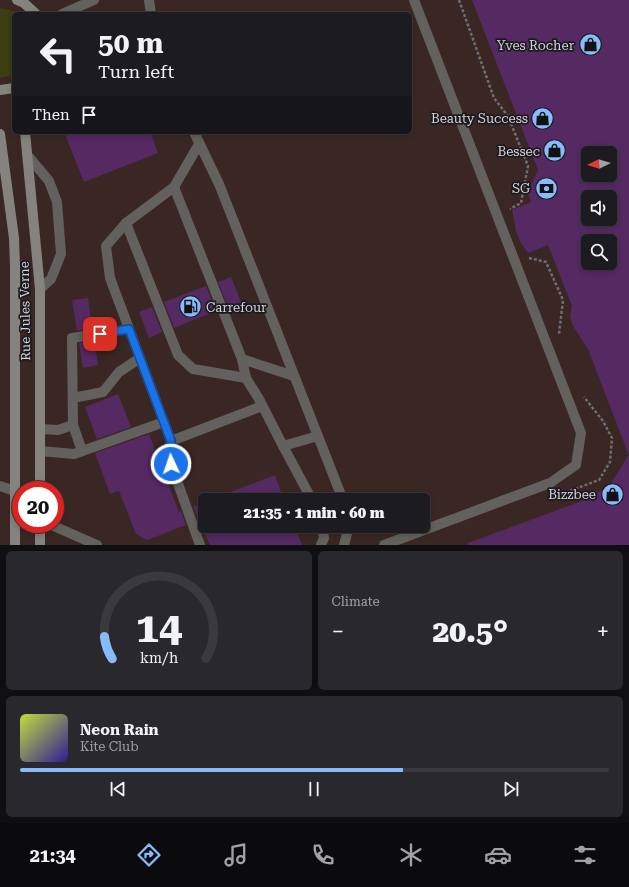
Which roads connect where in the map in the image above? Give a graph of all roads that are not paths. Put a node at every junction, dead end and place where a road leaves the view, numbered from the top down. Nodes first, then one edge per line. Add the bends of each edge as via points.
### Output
1 (17, 0) edge
2 (94, 0) edge
3 (149, 0) edge
4 (414, 0) edge
5 (34, 12) edge
6 (67, 12) edge
7 (150, 12) edge
8 (12, 88) edge
9 (0, 90) edge
10 (0, 134) edge
11 (25, 134) edge
12 (195, 134) edge
13 (199, 144) junction
14 (28, 157) junction
15 (174, 187) junction
16 (126, 223) junction
17 (40, 289) junction
18 (129, 329) junction
19 (140, 358) junction
20 (242, 359) junction
21 (294, 376) junction
22 (246, 378) junction
23 (73, 398) junction
24 (262, 406) junction
25 (164, 422) junction
26 (73, 425) junction
27 (40, 429) junction
28 (318, 436) junction
29 (171, 441) junction
30 (283, 446) junction
31 (82, 451) junction
32 (40, 452) junction
33 (15, 481) edge
34 (40, 481) edge
35 (0, 486) edge
36 (12, 490) edge
37 (308, 493) edge
38 (340, 493) edge
39 (64, 531) edge
40 (15, 533) edge
41 (40, 533) edge
42 (323, 533) edge
43 (347, 533) edge
44 (15, 545) edge
45 (40, 545) edge
46 (97, 545) edge
47 (200, 545) edge
48 (321, 545) edge
49 (344, 545) edge
50 (384, 545) edge

1 - 5 street
2 - 6 street
3 - 7 street
4 - 50 street via 581,433 576,465 550,483
8 - 9 street
10 - 33 street, Rue Jules Verne via 14,238
11 - 14 street, Rue Jules Verne
12 - 13 street
13 - 15 street
13 - 21 street via 221,191
14 - 17 street, Rue Jules Verne
14 - 17 street via 49,181 57,202 61,254 51,279
15 - 16 street
15 - 20 street
16 - 18 street via 106,246 110,278
16 - 22 street via 178,355 193,369
17 - 27 street, Rue Jules Verne
18 - 19 street
18 - 23 street via 72,338
19 - 23 street via 119,372 104,392
19 - 25 street
20 - 21 street
20 - 22 street
21 - 28 street
22 - 24 street
23 - 26 street
24 - 29 street
24 - 30 street
25 - 29 street
25 - 31 street
26 - 27 street via 58,430
26 - 31 street
27 - 32 street, Rue Jules Verne
28 - 30 street
28 - 38 street
29 - 47 street via 167,454
30 - 37 street
31 - 32 street via 74,454
32 - 34 street, Rue Jules Verne
35 - 36 street
39 - 46 street
40 - 44 street, Rue Jules Verne
41 - 45 street
42 - 48 street
43 - 49 street

